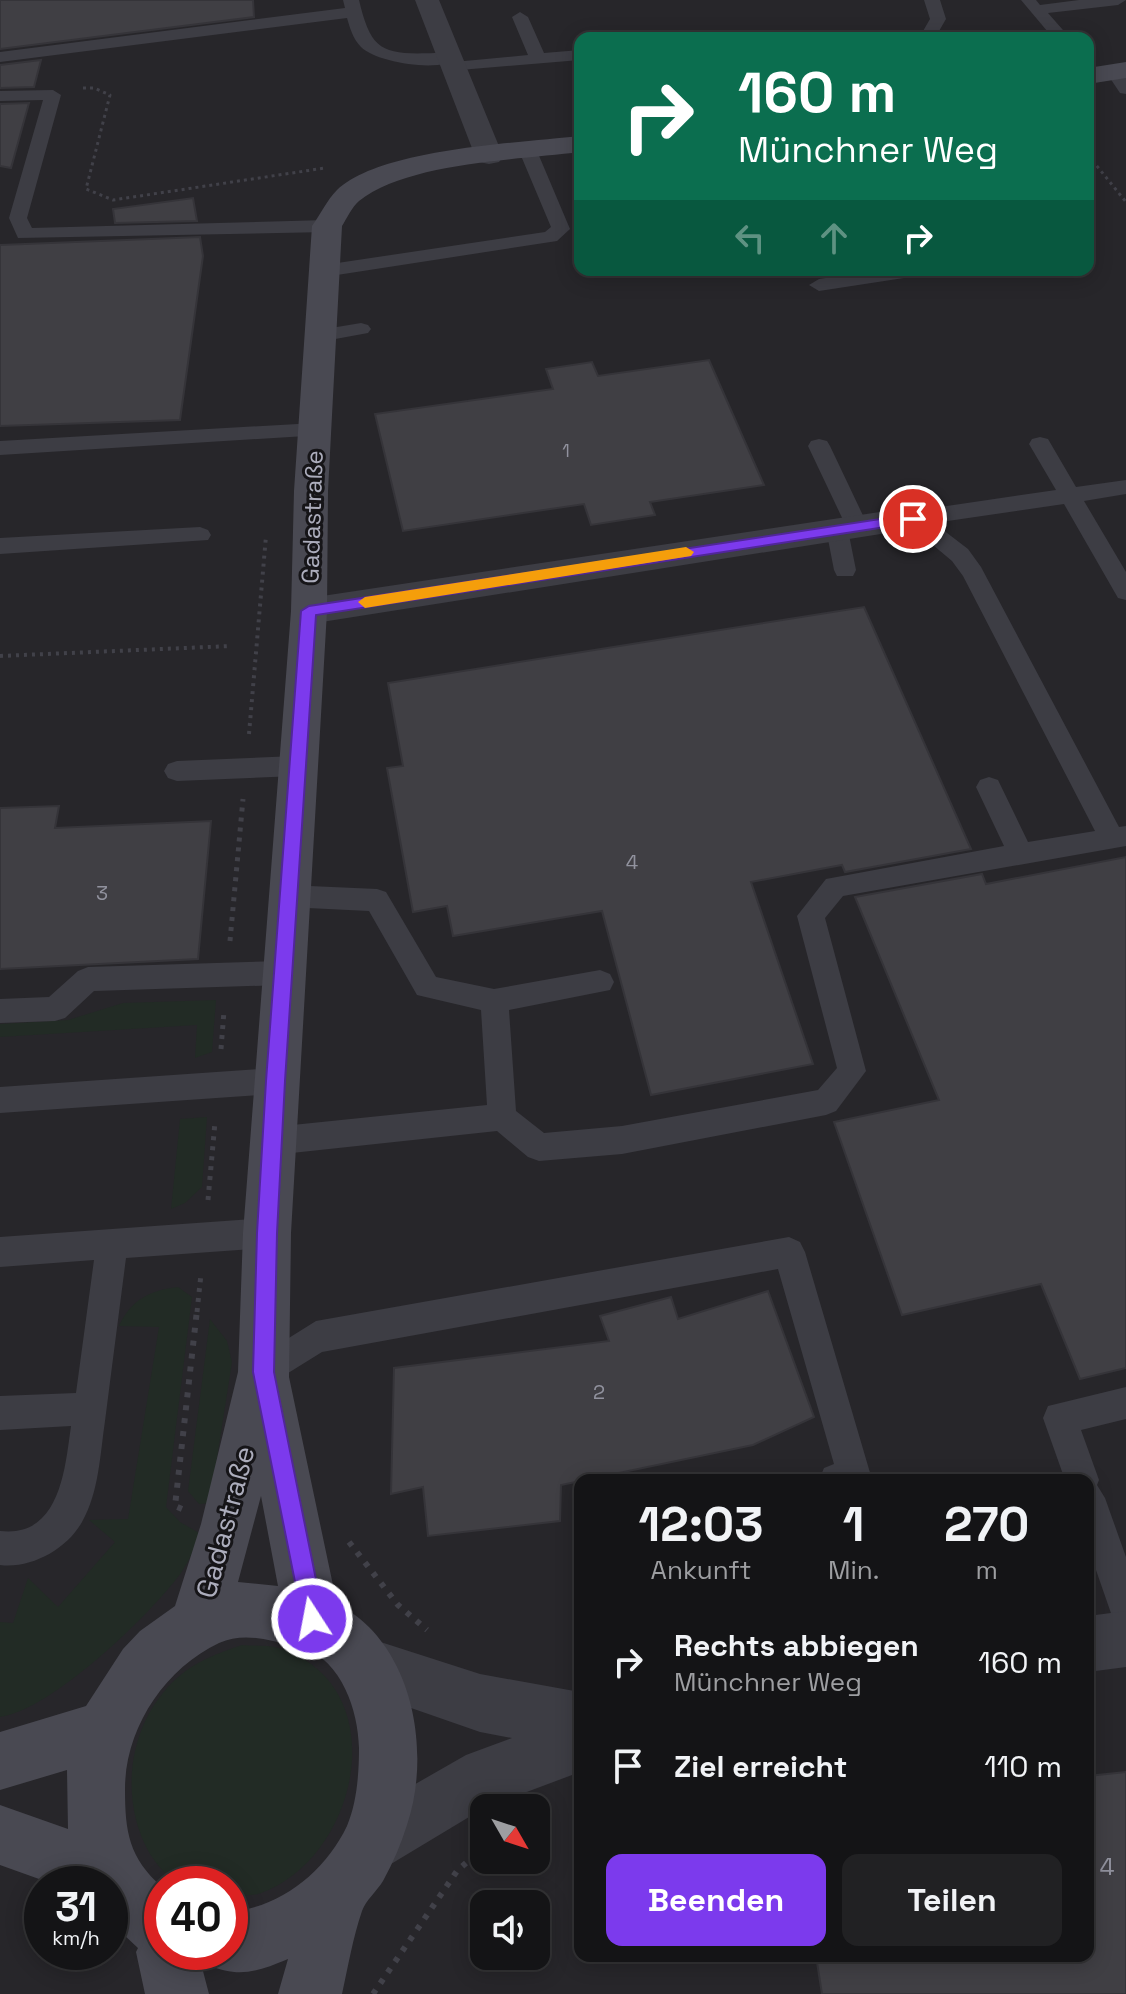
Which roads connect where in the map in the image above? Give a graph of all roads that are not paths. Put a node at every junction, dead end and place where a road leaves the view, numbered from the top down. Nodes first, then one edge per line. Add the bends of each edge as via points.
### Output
1 (427, 0) edge
2 (932, 0) edge
3 (1118, 0) edge
4 (1032, 5) edge
5 (353, 6) edge
6 (520, 17) dead end
7 (930, 32) edge
8 (1057, 32) edge
9 (574, 55) edge
10 (0, 57) edge
11 (537, 57) junction
12 (452, 62) junction
13 (0, 96) edge
14 (574, 145) edge
15 (528, 151) junction
16 (489, 156) junction
17 (327, 226) junction
18 (324, 271) junction
19 (878, 276) edge
20 (819, 285) dead end
21 (361, 329) dead end
22 (319, 336) junction
23 (315, 430) junction
24 (1040, 444) dead end
25 (819, 446) dead end
26 (0, 448) edge
27 (1126, 487) edge
28 (1070, 495) junction
29 (913, 519) junction
30 (847, 528) junction
31 (200, 535) dead end
32 (0, 546) edge
33 (845, 570) dead end
34 (1126, 592) edge
35 (309, 611) junction
36 (296, 766) junction
37 (177, 771) dead end
38 (989, 787) dead end
39 (1119, 837) edge
40 (1021, 854) junction
41 (287, 896) junction
42 (282, 973) junction
43 (600, 982) dead end
44 (494, 1001) junction
45 (0, 1011) edge
46 (275, 1081) junction
47 (0, 1100) edge
48 (502, 1117) junction
49 (273, 1141) junction
50 (267, 1233) junction
51 (112, 1243) junction
52 (0, 1252) edge
53 (264, 1372) junction
54 (1126, 1403) edge
55 (90, 1409) junction
56 (0, 1413) edge
57 (853, 1474) edge
58 (1080, 1474) edge
59 (1094, 1515) edge
60 (0, 1548) edge
61 (1126, 1606) edge
62 (312, 1619) junction
63 (197, 1624) junction
64 (1126, 1639) edge
65 (1094, 1643) edge
66 (365, 1665) junction
67 (574, 1720) edge
68 (106, 1729) junction
69 (574, 1745) edge
70 (0, 1761) edge
71 (0, 1835) edge
72 (370, 1843) junction
73 (88, 1866) edge
74 (109, 1866) edge
75 (336, 1894) junction
76 (128, 1898) edge
77 (144, 1912) edge
78 (248, 1943) edge
79 (171, 1970) edge
80 (177, 1994) edge
81 (310, 1994) edge

1 - 12 street
2 - 7 lane via 938,19
3 - 4 lane
4 - 8 lane
5 - 10 lane
5 - 12 lane via 364,41 382,53
6 - 11 lane
9 - 11 lane
11 - 12 lane
12 - 16 street
13 - 17 lane via 53,95 18,218 25,234
14 - 15 street
15 - 16 street
15 - 18 lane via 561,229 550,237
16 - 17 street via 416,165 377,179 347,196
17 - 18 street, Gadastraße
18 - 22 street, Gadastraße
19 - 20 lane
21 - 22 lane
22 - 23 street, Gadastraße
23 - 26 lane
23 - 35 street, Gadastraße
24 - 28 lane
25 - 30 lane
27 - 28 lane
28 - 29 lane
28 - 34 lane
29 - 30 street
29 - 39 lane via 960,555 973,573
30 - 33 lane
30 - 35 street
31 - 32 lane
35 - 36 street, Gadastraße
36 - 37 lane
36 - 41 street, Gadastraße
38 - 40 lane
39 - 40 lane
40 - 48 lane via 835,887 811,916 852,1071 826,1102 622,1140 539,1147
41 - 42 street, Gadastraße
41 - 44 lane via 377,900 427,987
42 - 45 lane via 88,979 55,1009
42 - 46 street, Gadastraße
43 - 44 lane
44 - 48 lane
46 - 47 lane
46 - 49 street, Gadastraße
48 - 49 lane
49 - 50 street, Gadastraße
50 - 51 lane
50 - 53 street, Gadastraße
51 - 52 lane
51 - 55 lane
53 - 57 lane via 316,1337 789,1252
53 - 62 street, Gadastraße
53 - 63 street, Gadastraße via 228,1524
54 - 58 lane via 1060,1418
55 - 56 lane
55 - 60 lane via 74,1504 42,1542
59 - 61 lane
62 - 63 street via 243,1609
62 - 66 street via 332,1630
63 - 68 street via 161,1650 125,1694
64 - 65 street
66 - 67 street via 480,1703
66 - 72 street via 383,1704 390,1749 386,1797
68 - 70 street
68 - 74 street via 95,1801
69 - 72 street via 487,1776
71 - 73 street
72 - 75 street
75 - 78 street via 296,1925
75 - 81 street
76 - 77 street
79 - 80 street

